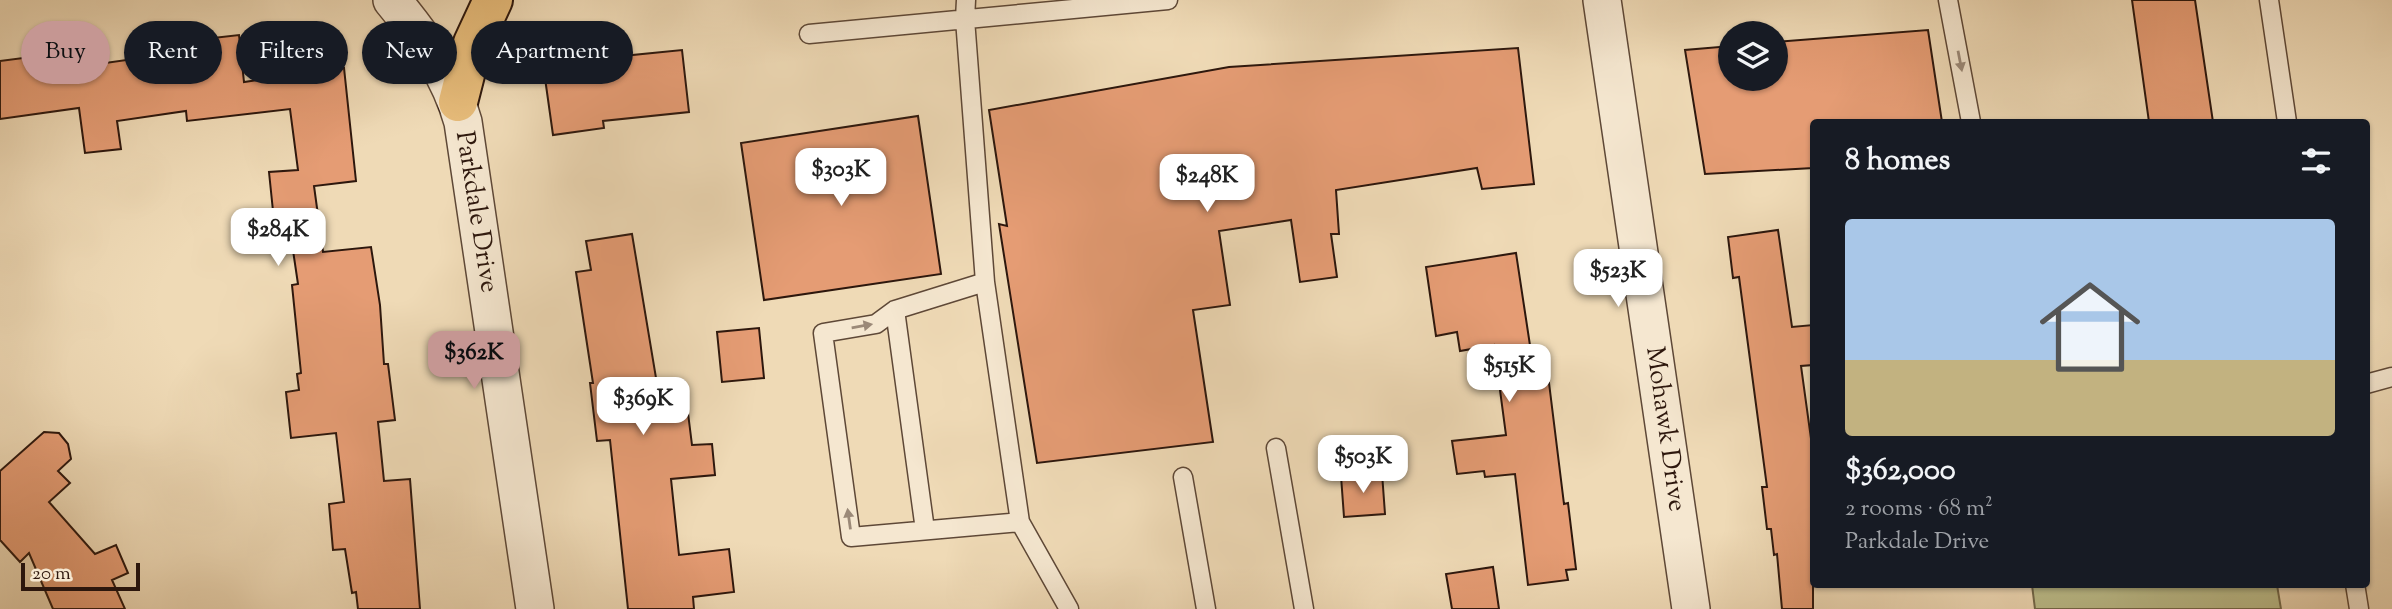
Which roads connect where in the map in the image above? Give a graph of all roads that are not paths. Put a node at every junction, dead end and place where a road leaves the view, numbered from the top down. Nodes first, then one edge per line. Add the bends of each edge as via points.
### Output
1 (392, 0) edge
2 (493, 0) edge
3 (966, 0) edge
4 (1168, 0) edge
5 (1602, 0) edge
6 (1948, 0) edge
7 (2269, 0) edge
8 (965, 19) junction
9 (809, 34) dead end
10 (458, 102) junction
11 (1970, 119) edge
12 (2287, 119) edge
13 (985, 282) junction
14 (895, 310) junction
15 (2392, 377) edge
16 (2370, 383) edge
17 (1276, 448) dead end
18 (1183, 477) dead end
19 (1020, 522) junction
20 (925, 530) junction
21 (2356, 588) edge
22 (535, 609) edge
23 (1069, 609) edge
24 (1206, 609) edge
25 (1304, 609) edge
26 (1692, 609) edge
27 (2359, 609) edge

1 - 10 street, Parkdale Drive via 443,69
2 - 10 main road via 475,35
3 - 8 lane
4 - 8 lane
5 - 26 street, Mohawk Drive
6 -> 11 lane
7 - 12 lane
8 - 9 lane
8 - 13 lane
10 - 22 street, Parkdale Drive
13 - 14 lane
13 - 19 lane
14 - 20 lane
20 -> 14 lane via 851,537 823,333 876,324
15 - 16 lane
17 - 25 lane
18 - 24 lane
19 - 20 lane
19 - 23 lane
21 - 27 lane

